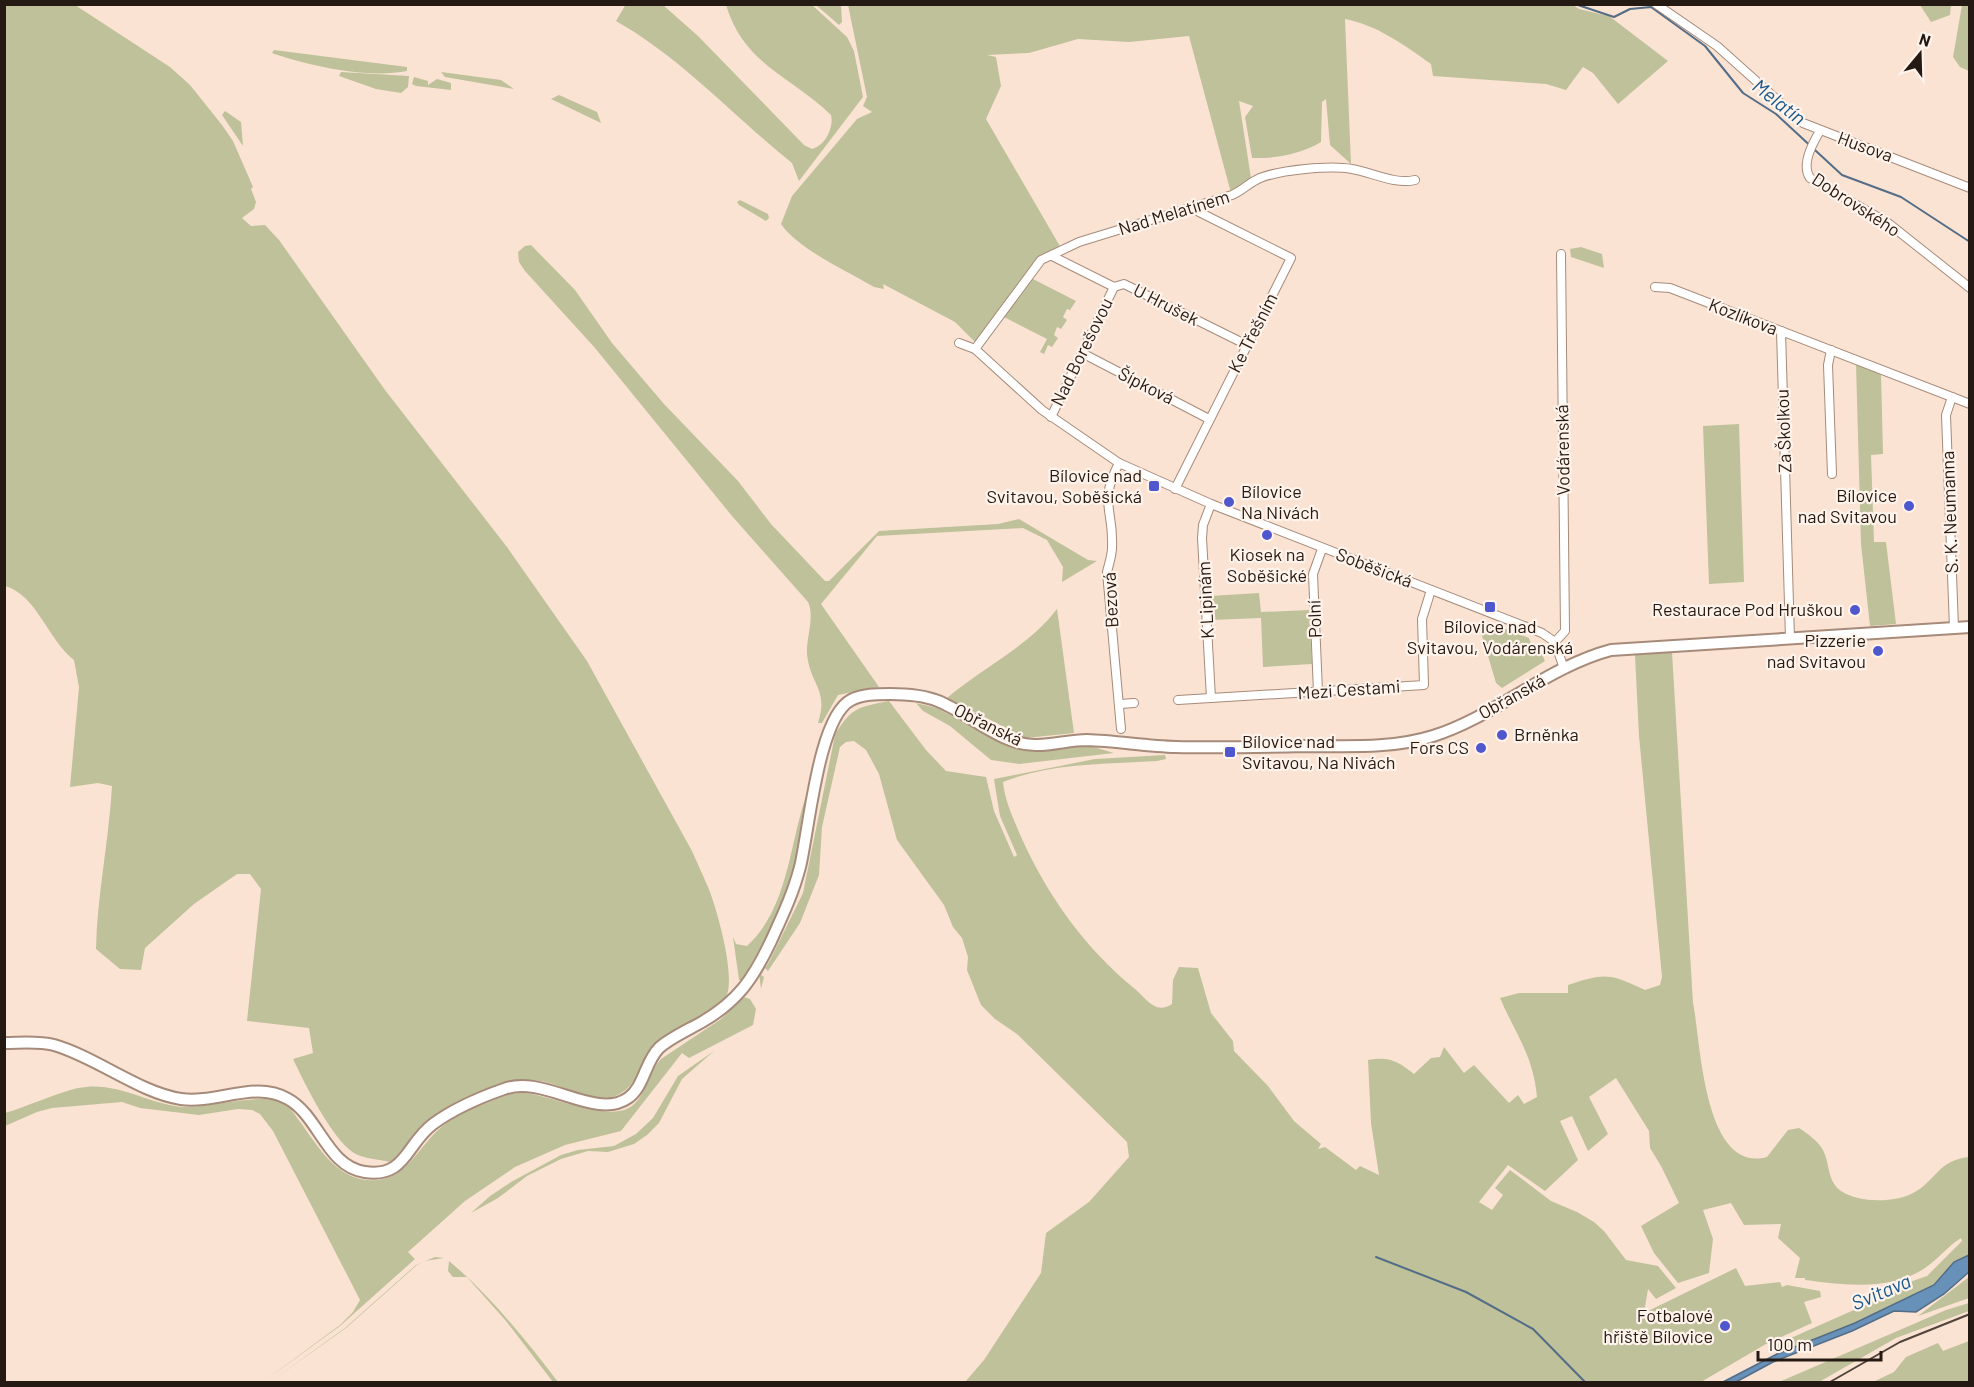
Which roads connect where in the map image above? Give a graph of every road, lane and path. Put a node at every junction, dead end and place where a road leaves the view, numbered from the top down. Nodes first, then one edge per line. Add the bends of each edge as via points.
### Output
1 (1656, 4) edge
2 (1820, 131) junction
3 (1415, 180) dead end
4 (1970, 188) edge
5 (1214, 207) dead end
6 (1199, 212) dead end
7 (1209, 217) junction
8 (1561, 254) dead end
9 (1052, 256) junction
10 (1114, 287) junction
11 (1655, 287) dead end
12 (1970, 288) edge
13 (1781, 331) junction
14 (959, 343) dead end
15 (1246, 345) junction
16 (975, 349) junction
17 (1831, 350) junction
18 (1082, 353) junction
19 (1952, 397) junction
20 (1970, 404) edge
21 (1051, 417) junction
22 (1209, 419) junction
23 (1119, 463) junction
24 (1832, 474) dead end
25 (1175, 489) junction
26 (1211, 504) junction
27 (1322, 549) junction
28 (1431, 590) junction
29 (1970, 627) edge
30 (1954, 628) junction
31 (1790, 638) junction
32 (1555, 642) junction
33 (1564, 669) junction
34 (1318, 692) junction
35 (1211, 698) junction
36 (1178, 700) dead end
37 (1134, 703) dead end
38 (1120, 704) junction
39 (1121, 729) dead end
40 (4, 1043) edge

1 - 2 street, Husova via 1717,46 1803,123
2 - 4 street, Husova
2 - 12 street, Dobrovského via 1806,166 1810,178 1888,223
3 - 9 street, Nad Melatínem via 1327,166 1268,176 1232,195 1079,242
5 - 7 street
6 - 7 street, Ke Třešním
7 - 15 street, Ke Třešním via 1291,258
8 - 32 street, Vodárenská via 1565,631
9 - 10 street, U Hrušek
9 - 16 street, Nad Melatínem via 1041,260
10 - 15 street, U Hrušek via 1124,284
10 - 18 street, Nad Borešovou
11 - 13 street, Kozlíkova via 1670,288
13 - 17 street, Kozlíkova
13 - 31 street, Za Školkou
14 - 16 street, Soběšická
15 - 22 street, Ke Třešním
16 - 21 street, Soběšická
17 - 19 street, Kozlíkova
17 - 24 street via 1828,365
18 - 21 street, Nad Borešovou
18 - 22 street, Šípková
19 - 20 street, Kozlíkova
19 - 30 street, S. K. Neumanna via 1946,416
21 - 23 street, Soběšická
22 - 25 street, Ke Třešním
23 - 25 street, Soběšická
23 - 38 street, Bezová via 1107,498 1112,548 1107,572
25 - 26 street, Soběšická
26 - 27 street, Soběšická
26 - 35 street, K Lipinám via 1202,538
27 - 28 street, Soběšická
27 - 34 street, Polní via 1313,574
28 - 32 street, Soběšická via 1530,627
28 - 34 street, Mezi Cestami via 1422,619 1424,685
29 - 30 main road, Obřanská
30 - 31 main road, Obřanská
31 - 33 main road, Obřanská via 1622,648 1591,656
32 - 33 street
33 - 40 main road, Obřanská via 1435,736 1369,745 1194,747 1086,740 1029,745 1011,740 933,699 885,694 847,702 831,723 792,894 743,990 723,1009 660,1047 635,1091 625,1100 612,1105 598,1104 539,1087 521,1085 504,1089 429,1126 401,1164 388,1171 362,1172 346,1165 306,1114 291,1100 277,1094 262,1090 200,1101 176,1099 47,1043
34 - 35 street, Mezi Cestami
35 - 36 street, Mezi Cestami
37 - 38 street
38 - 39 street, Bezová

